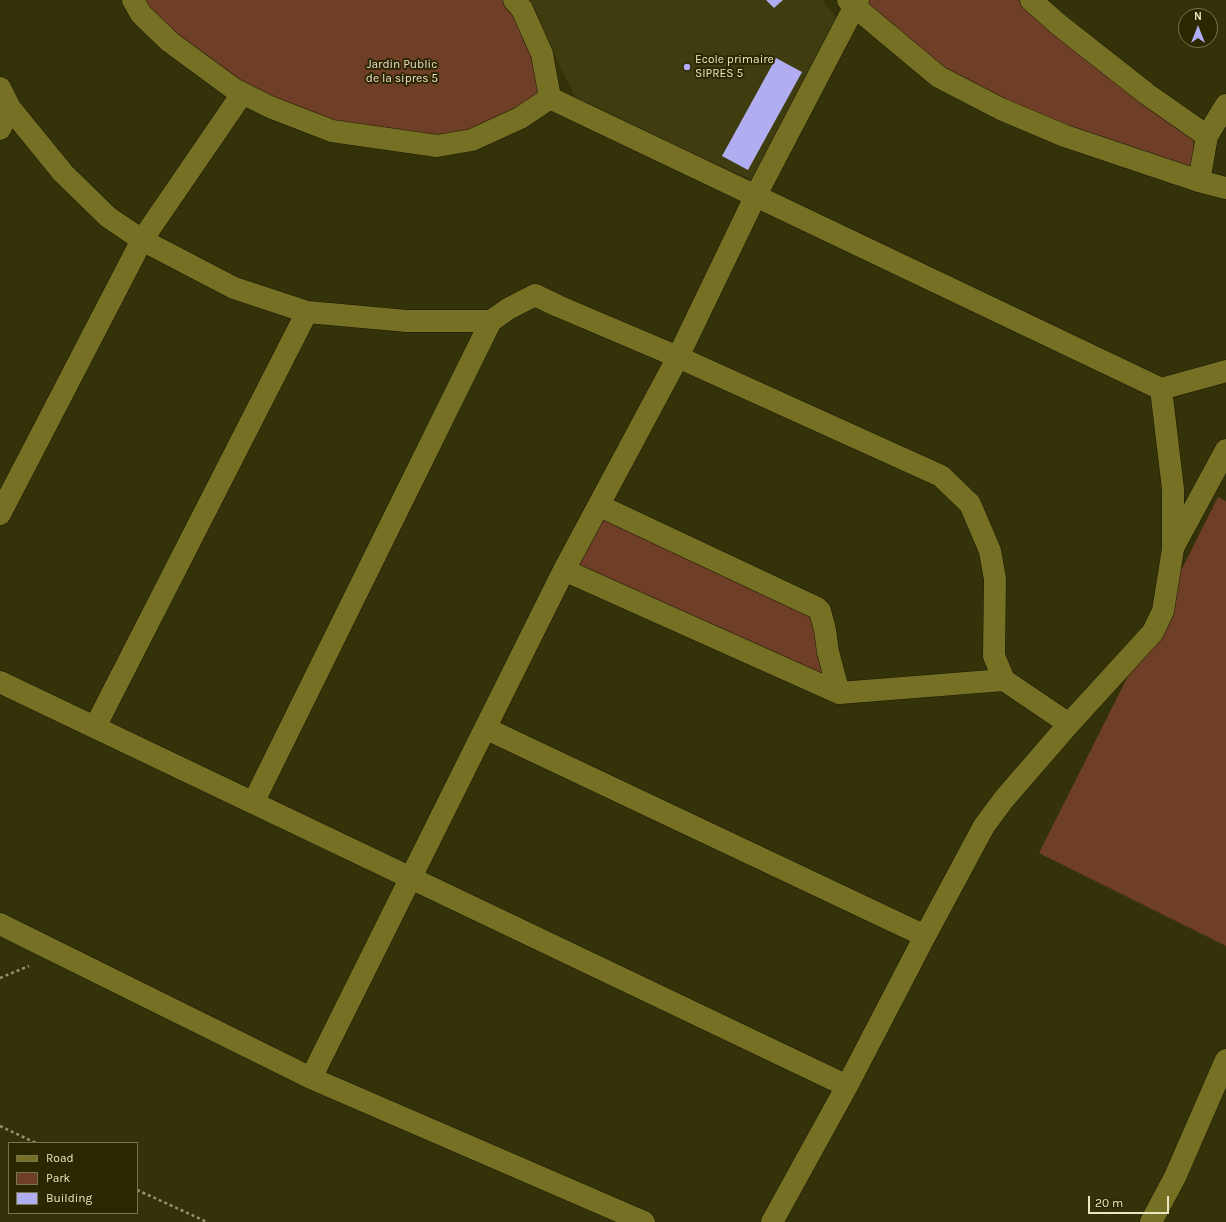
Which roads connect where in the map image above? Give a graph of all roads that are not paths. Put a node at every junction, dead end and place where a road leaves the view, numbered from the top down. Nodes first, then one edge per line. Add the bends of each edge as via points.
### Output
1 (133, 0) edge
2 (514, 0) edge
3 (1031, 0) edge
4 (853, 2) edge
5 (0, 88) edge
6 (242, 94) junction
7 (550, 98) junction
8 (1226, 105) edge
9 (10, 108) junction
10 (0, 129) edge
11 (1207, 136) junction
12 (1199, 181) junction
13 (1226, 188) edge
14 (756, 195) junction
15 (142, 240) junction
16 (307, 312) junction
17 (491, 321) junction
18 (678, 357) junction
19 (1226, 370) edge
20 (1161, 389) junction
21 (1226, 450) edge
22 (600, 506) junction
23 (0, 514) edge
24 (1173, 549) junction
25 (564, 570) junction
26 (1004, 680) junction
27 (0, 682) edge
28 (839, 693) junction
29 (1069, 724) junction
30 (95, 727) junction
31 (485, 728) junction
32 (253, 803) junction
33 (411, 878) junction
34 (0, 924) edge
35 (925, 936) junction
36 (1226, 1060) edge
37 (311, 1078) junction
38 (847, 1086) junction
39 (644, 1222) edge
40 (772, 1222) edge
41 (1151, 1222) edge

1 - 6 street via 141,14 170,42
2 - 7 street via 522,9 542,54
3 - 11 street via 1147,94
4 - 12 street via 939,77 1001,109 1065,136
4 - 14 street
5 - 9 street
6 - 7 street via 332,131 436,146 472,140 520,118
6 - 15 street
7 - 14 street
8 - 11 street
9 - 10 street
9 - 15 street via 63,173 102,212
11 - 12 street
12 - 13 street
14 - 18 street
14 - 20 street
15 - 16 street via 234,288
15 - 23 street
16 - 17 street via 407,321
16 - 30 street
17 - 18 street via 535,295
17 - 32 street
18 - 22 street
18 - 26 street via 941,476 965,499 970,504 993,564 994,656
19 - 20 street
20 - 24 street via 1173,489
21 - 24 street
22 - 25 street
22 - 28 street via 817,608 825,630
24 - 29 street via 1164,611 1153,632
25 - 28 street
25 - 31 street
26 - 28 street
26 - 29 street
27 - 30 street
29 - 35 street via 984,826
30 - 32 street
31 - 33 street
31 - 35 street
32 - 33 street
33 - 37 street
33 - 38 street
34 - 37 street
35 - 38 street
36 - 41 street via 1175,1177
37 - 39 street
38 - 40 street

